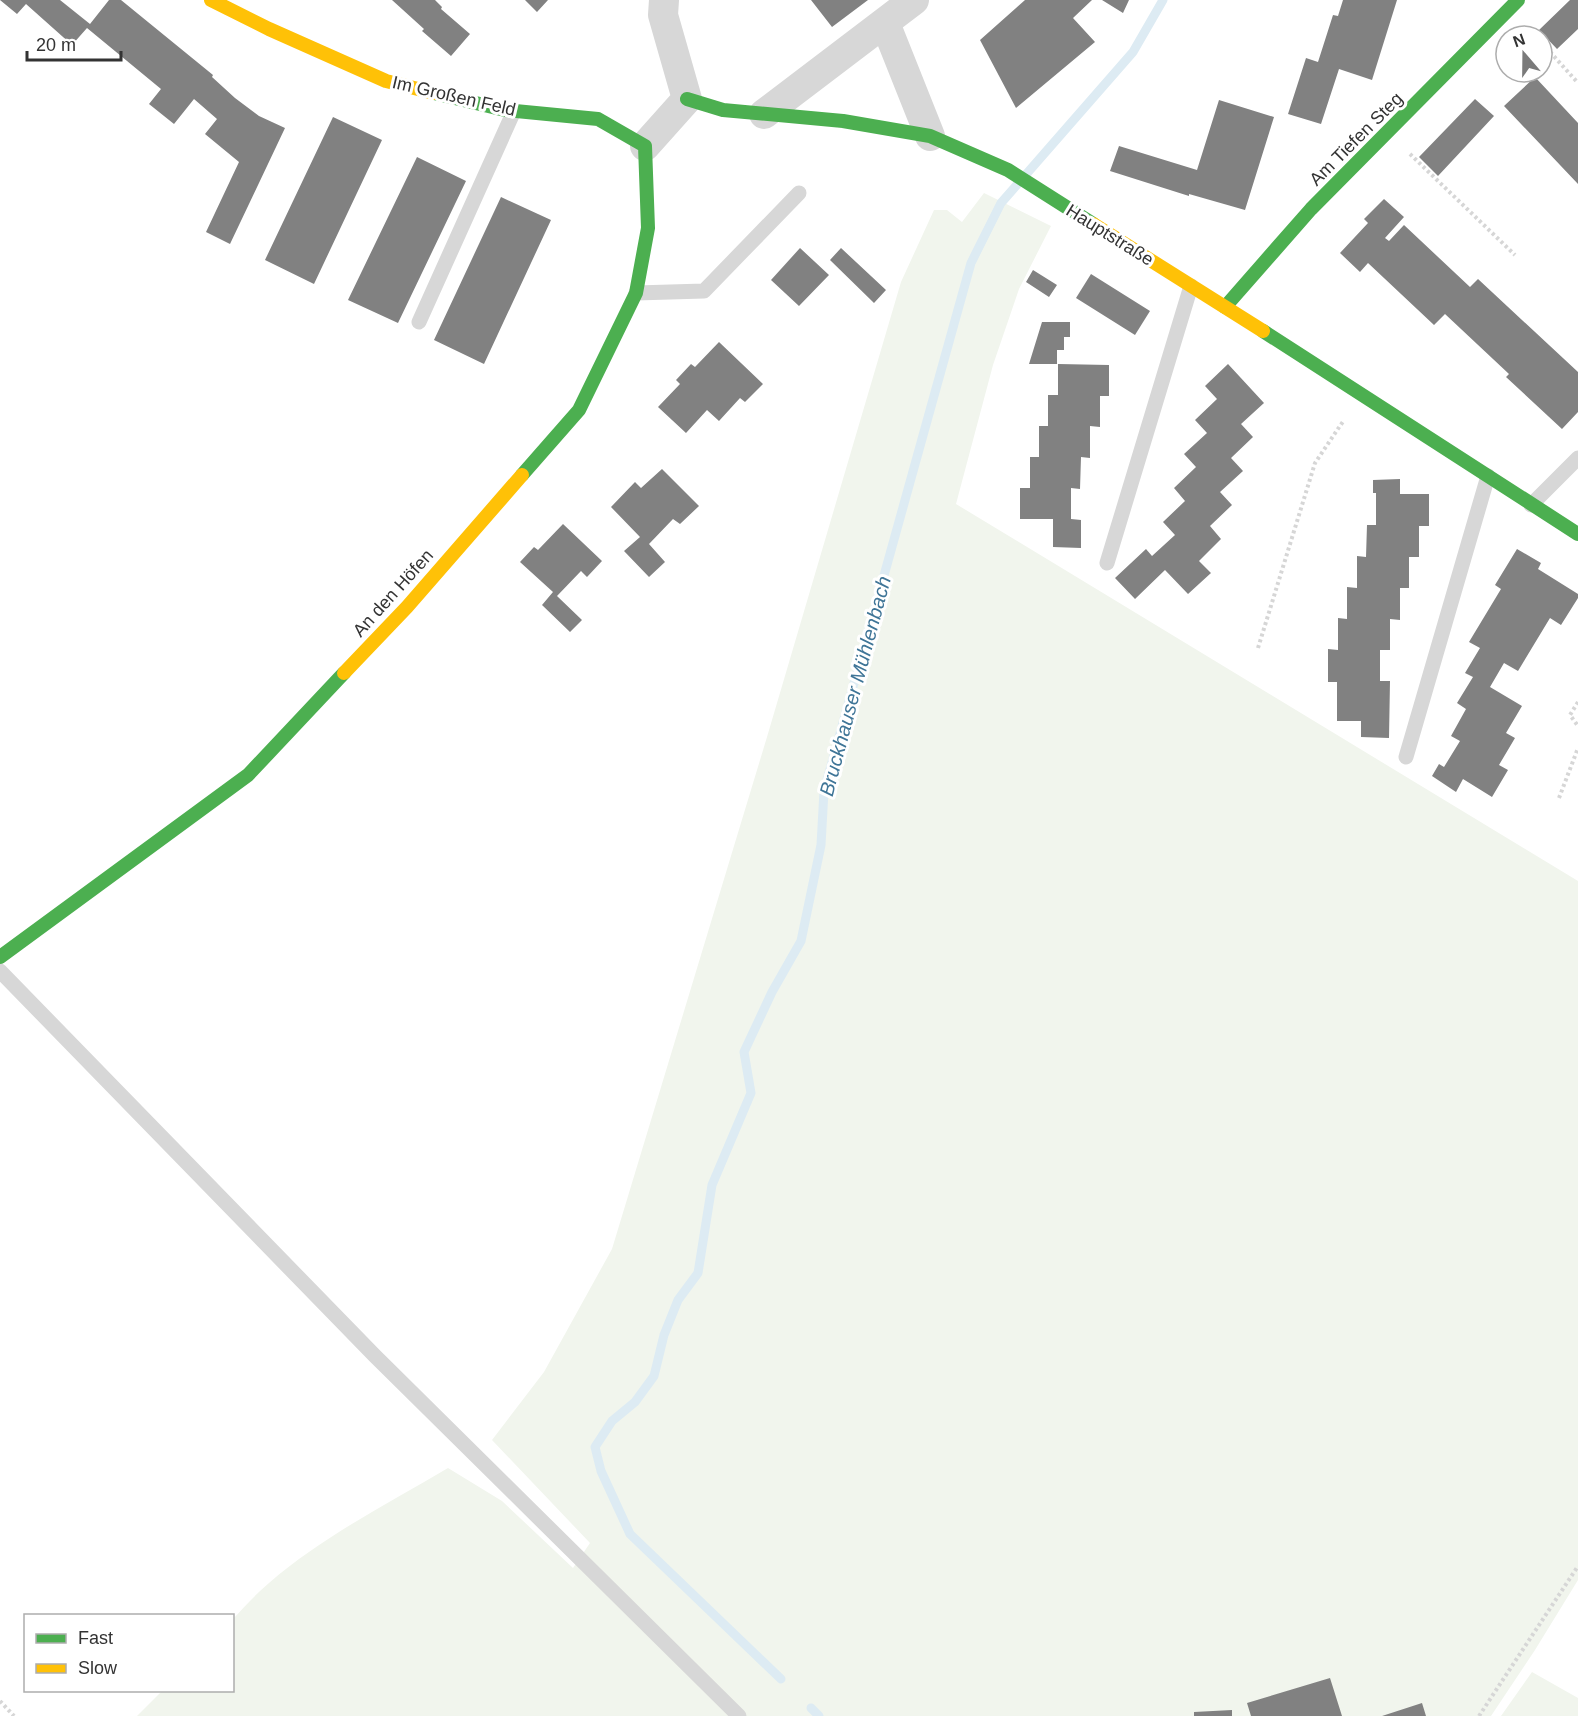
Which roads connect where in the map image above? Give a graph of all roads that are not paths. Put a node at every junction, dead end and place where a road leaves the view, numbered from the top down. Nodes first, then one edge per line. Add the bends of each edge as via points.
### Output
1 (211, 0) edge
2 (664, 0) edge
3 (914, 0) edge
4 (1518, 0) edge
5 (885, 23) junction
6 (687, 99) junction
7 (514, 111) junction
8 (764, 114) junction
9 (930, 136) junction
10 (645, 146) junction
11 (799, 193) dead end
12 (1191, 286) junction
13 (636, 293) junction
14 (1226, 307) junction
15 (420, 322) dead end
16 (1578, 458) edge
17 (1488, 476) junction
18 (1531, 505) junction
19 (1578, 534) edge
20 (1107, 563) dead end
21 (1406, 758) dead end
22 (0, 957) edge
23 (0, 971) edge
24 (739, 1716) edge

1 - 7 street, Im Großen Feld via 386,81
2 - 6 street via 663,15
3 - 5 street
4 - 14 street, Am Tiefen Steg via 1311,209
5 - 8 street
5 - 9 street
6 - 8 street, Hauptstraße via 723,110
6 - 10 street
7 - 10 street, Im Großen Feld via 598,119
7 - 15 lane
8 - 9 street, Hauptstraße via 843,121
9 - 12 street, Hauptstraße via 1008,170
10 - 13 street, An den Höfen via 648,228
11 - 13 lane via 704,291
12 - 14 street, Hauptstraße
12 - 20 lane
13 - 22 street, An den Höfen via 579,410 407,607 248,775
14 - 17 street, Hauptstraße
16 - 18 lane
17 - 18 street, Hauptstraße
17 - 21 lane
18 - 19 street, Hauptstraße
23 - 24 lane via 375,1356

